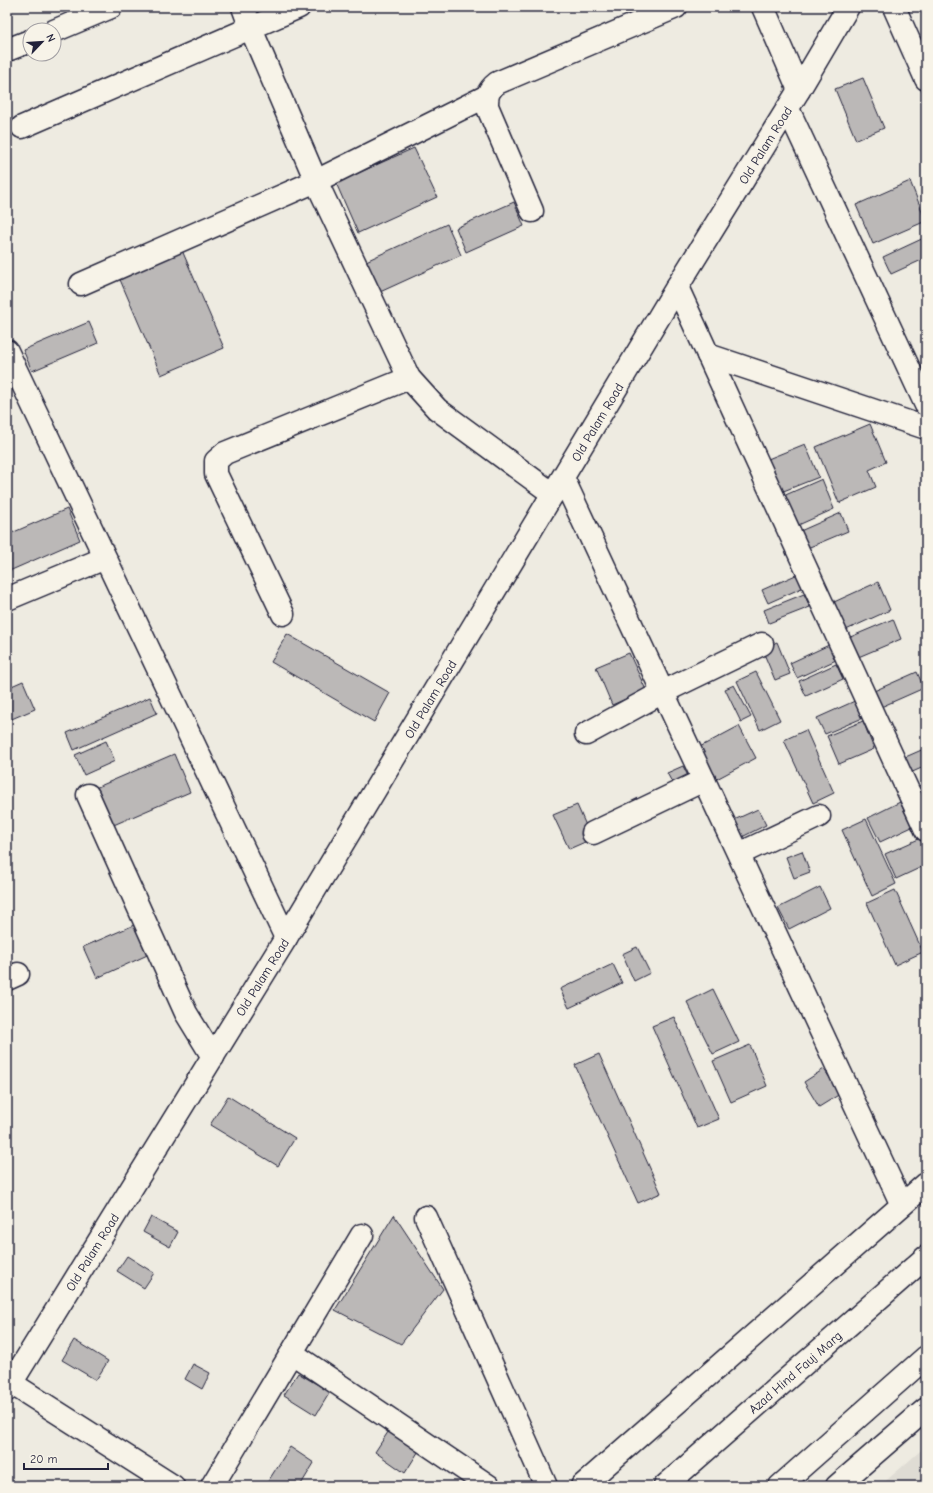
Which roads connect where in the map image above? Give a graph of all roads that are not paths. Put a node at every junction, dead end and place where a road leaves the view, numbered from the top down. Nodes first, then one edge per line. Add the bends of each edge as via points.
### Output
1 (111, 7) edge
2 (243, 7) edge
3 (299, 7) edge
4 (676, 7) edge
5 (762, 7) edge
6 (848, 7) edge
7 (894, 7) edge
8 (62, 28) edge
9 (251, 29) junction
10 (22, 44) edge
11 (7, 50) edge
12 (926, 79) edge
13 (799, 90) junction
14 (487, 96) junction
15 (788, 109) junction
16 (22, 127) dead end
17 (316, 181) junction
18 (532, 211) dead end
19 (81, 284) dead end
20 (677, 287) junction
21 (7, 351) edge
22 (708, 355) junction
23 (12, 376) edge
24 (409, 378) junction
25 (926, 405) edge
26 (926, 428) edge
27 (558, 486) junction
28 (105, 558) junction
29 (7, 600) edge
30 (283, 614) dead end
31 (762, 644) dead end
32 (663, 692) junction
33 (586, 734) dead end
34 (704, 780) junction
35 (88, 795) dead end
36 (820, 816) dead end
37 (926, 830) edge
38 (593, 833) dead end
39 (739, 854) junction
40 (286, 938) junction
41 (213, 1057) junction
42 (926, 1184) edge
43 (902, 1204) junction
44 (426, 1217) dead end
45 (362, 1235) dead end
46 (926, 1257) edge
47 (292, 1353) junction
48 (926, 1357) edge
49 (9, 1386) edge
50 (926, 1409) edge
51 (173, 1486) edge
52 (212, 1486) edge
53 (489, 1486) edge
54 (546, 1486) edge
55 (582, 1486) edge
56 (665, 1486) edge
57 (780, 1486) edge
58 (837, 1486) edge

1 - 8 street
2 - 9 street
3 - 9 street
4 - 14 street via 497,83 490,88
5 - 13 street
6 - 13 street, Old Palam Road
7 - 12 street
9 - 16 street
9 - 17 street
10 - 11 street
13 - 15 street, Old Palam Road
14 - 17 street
14 - 18 street via 487,106
15 - 20 street, Old Palam Road
15 - 25 street
17 - 19 street
17 - 24 street
20 - 22 street
20 - 27 street, Old Palam Road
21 - 23 street
22 - 26 street
22 - 37 street
23 - 28 street
24 - 27 street via 437,408
24 - 30 street via 225,453 216,461 216,474
27 - 32 street
27 - 40 street, Old Palam Road
28 - 29 street
28 - 40 street
31 - 32 street
32 - 33 street
32 - 34 street
34 - 38 street
34 - 39 street
35 - 41 street via 186,1014
36 - 39 street
39 - 43 street
40 - 41 street, Old Palam Road
41 - 49 street, Old Palam Road
42 - 43 street
43 - 55 street
44 - 54 street
45 - 47 street
46 - 56 street, Azad Hind Fauj Marg
47 - 52 street
47 - 53 street
48 - 57 street
49 - 51 street
50 - 58 street

